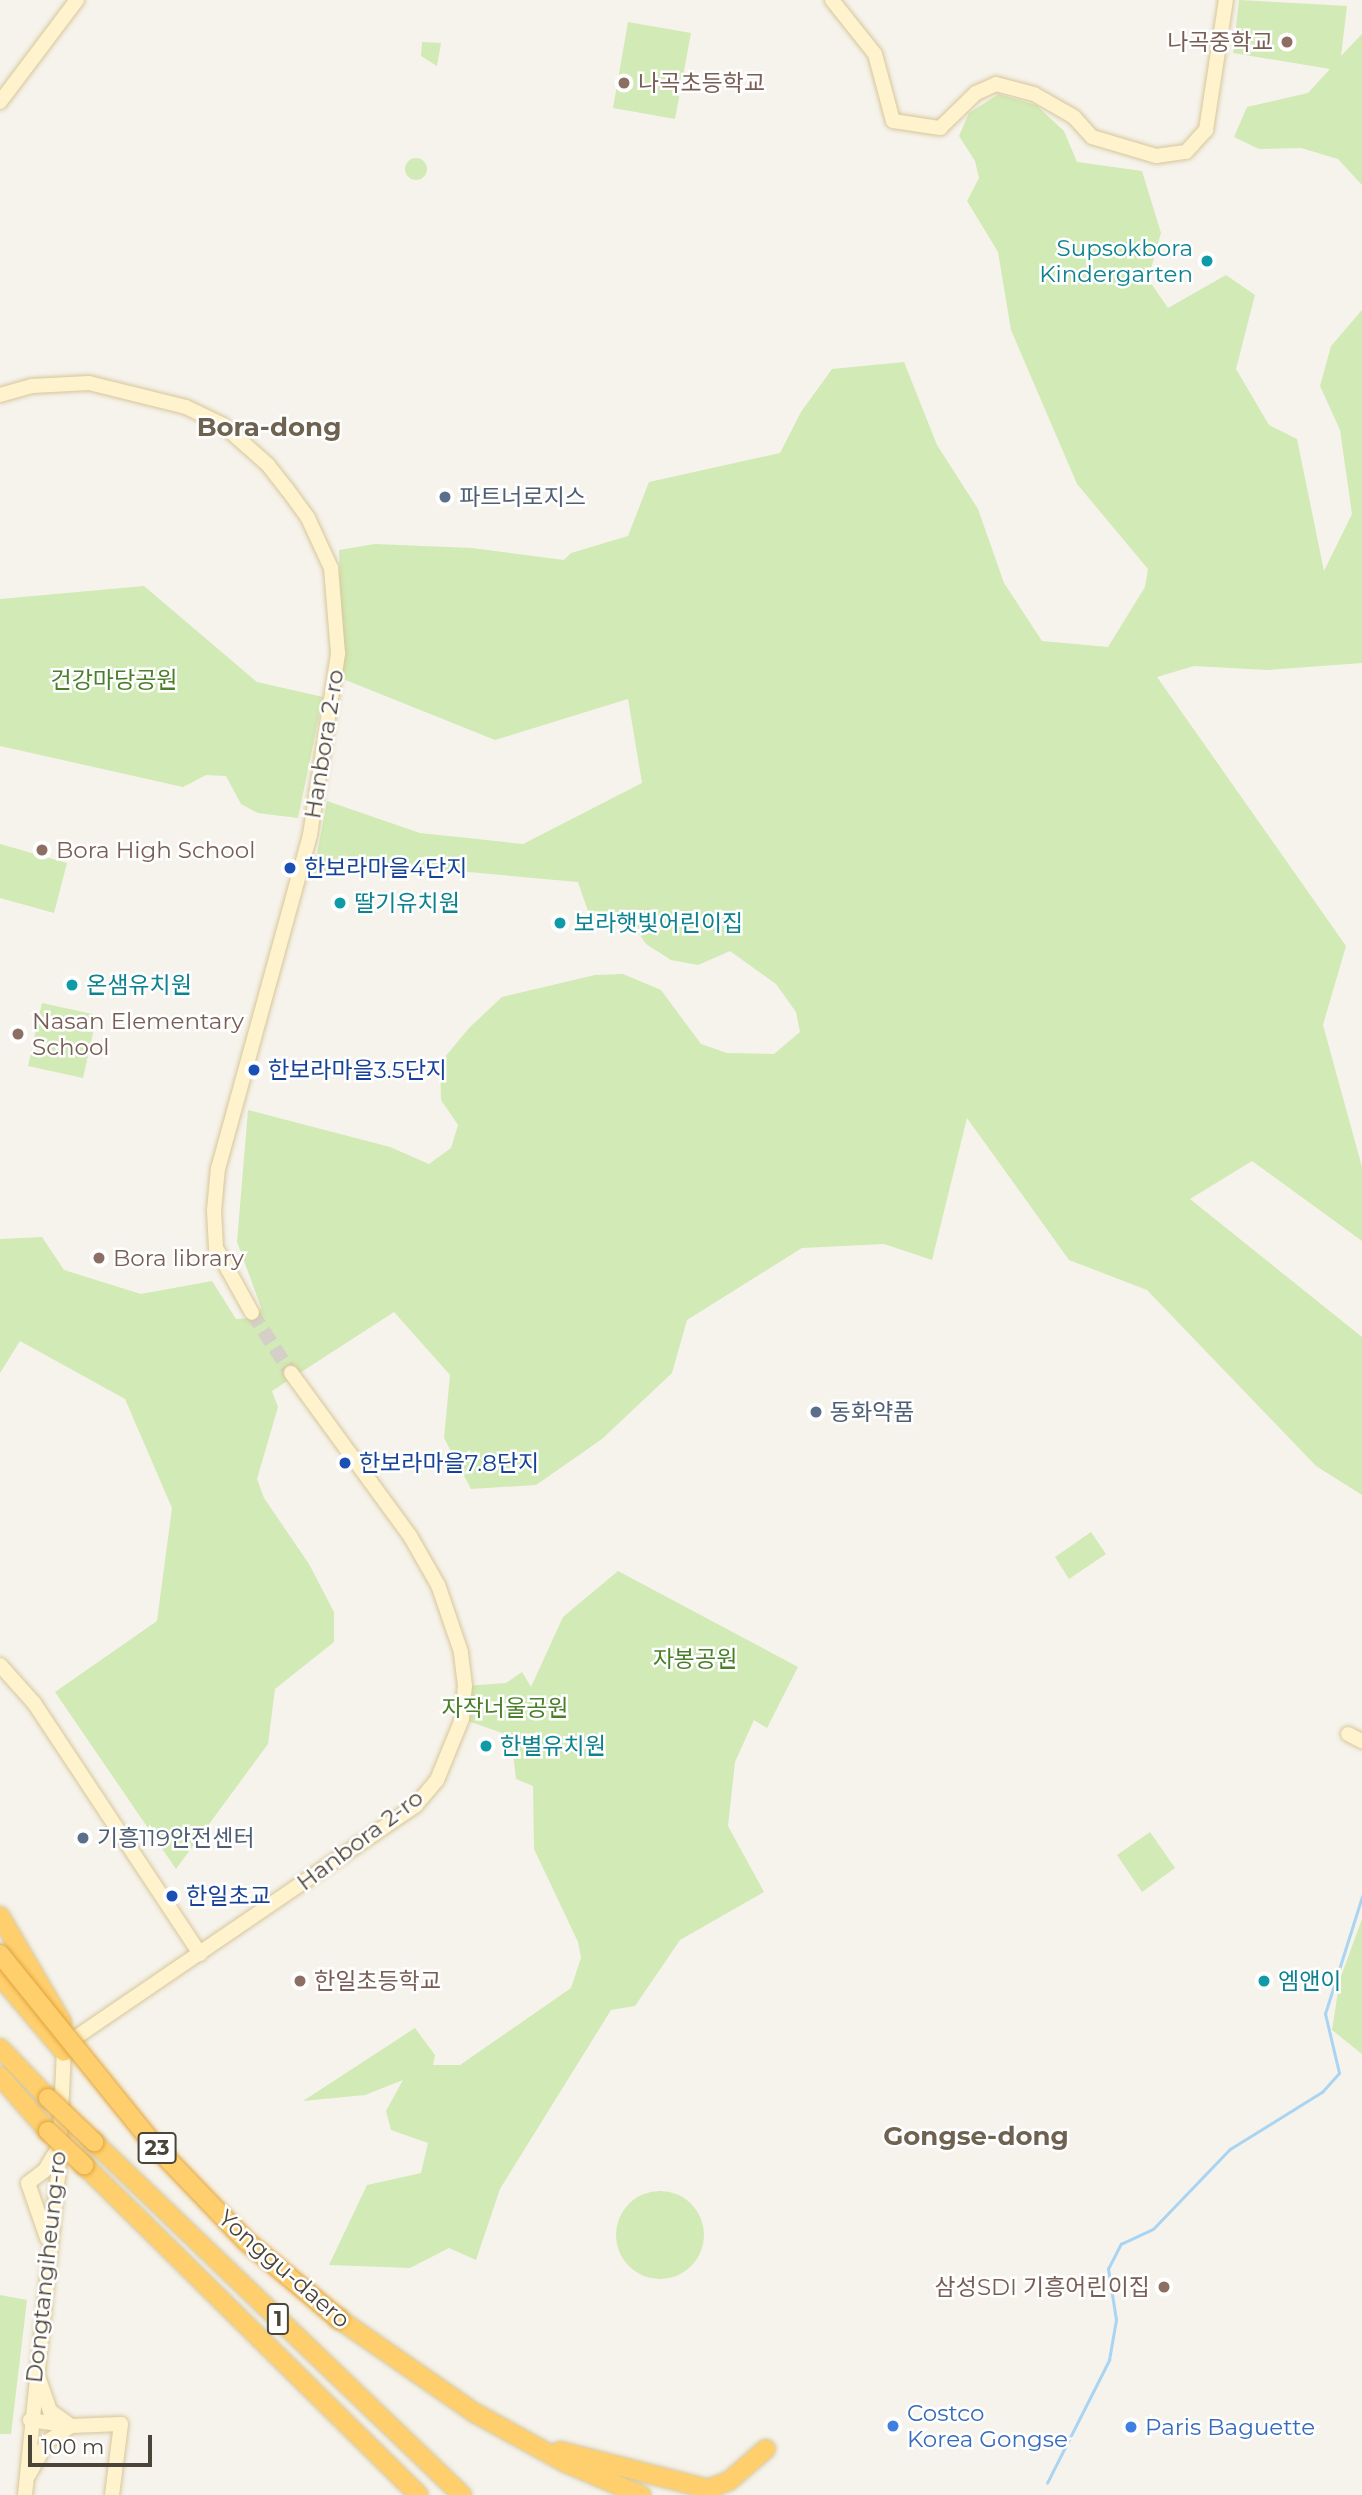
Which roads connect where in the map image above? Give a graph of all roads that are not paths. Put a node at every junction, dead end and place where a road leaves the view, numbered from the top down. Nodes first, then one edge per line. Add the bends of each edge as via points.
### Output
1 (77, 0) edge
2 (832, 0) edge
3 (1226, 0) edge
4 (0, 102) edge
5 (0, 395) edge
6 (252, 1313) tunnel mouth
7 (291, 1373) tunnel mouth
8 (0, 1665) edge
9 (1348, 1734) dead end
10 (1362, 1741) edge
11 (0, 1916) edge
12 (0, 1954) edge
13 (200, 1954) junction
14 (0, 1976) edge
15 (68, 2046) junction
16 (0, 2048) edge
17 (0, 2076) edge
18 (59, 2147) junction
19 (50, 2250) junction
20 (36, 2369) junction
21 (30, 2420) junction
22 (71, 2426) junction
23 (529, 2442) junction
24 (766, 2449) dead end
25 (25, 2488) edge
26 (112, 2495) edge
27 (419, 2495) edge
28 (462, 2495) edge
29 (641, 2495) edge

1 - 4 street
2 - 3 street via 875,54 893,121 940,128 976,93 996,84 1034,94 1074,117 1093,137 1156,156 1185,152 1206,130
5 - 6 street, Hanbora 2-ro via 33,387 89,383 186,407 223,425 268,465 287,489 307,517 331,568 338,654 310,835 218,1168 216,1248
7 - 13 street, Hanbora 2-ro via 410,1536 438,1585 461,1652 462,1719 437,1780 416,1805
8 - 13 street via 34,1703
9 - 10 street
11 - 15 highway
12 - 23 highway, Yonggu-daero / 23, bridge via 155,2146 246,2241 424,2382
13 - 15 street, Hanbora 2-ro
14 - 15 highway
15 - 18 street, Dongtangiheung-ro
16 - 28 highway, 1, bridge
17 - 27 highway, 1, bridge via 247,2330
18 - 19 street, Dongtangiheung-ro
18 - 19 street via 45,2170 28,2183 41,2211
19 - 20 street, Dongtangiheung-ro
20 - 21 street, Dongtangiheung-ro
20 - 22 street via 50,2411
21 - 22 street
21 - 25 street, Dongtangiheung-ro
22 - 25 street via 48,2441
22 - 26 street via 121,2424
23 - 24 highway via 708,2489 729,2481
23 - 29 highway, Yonggu-daero / 23 via 599,2479

